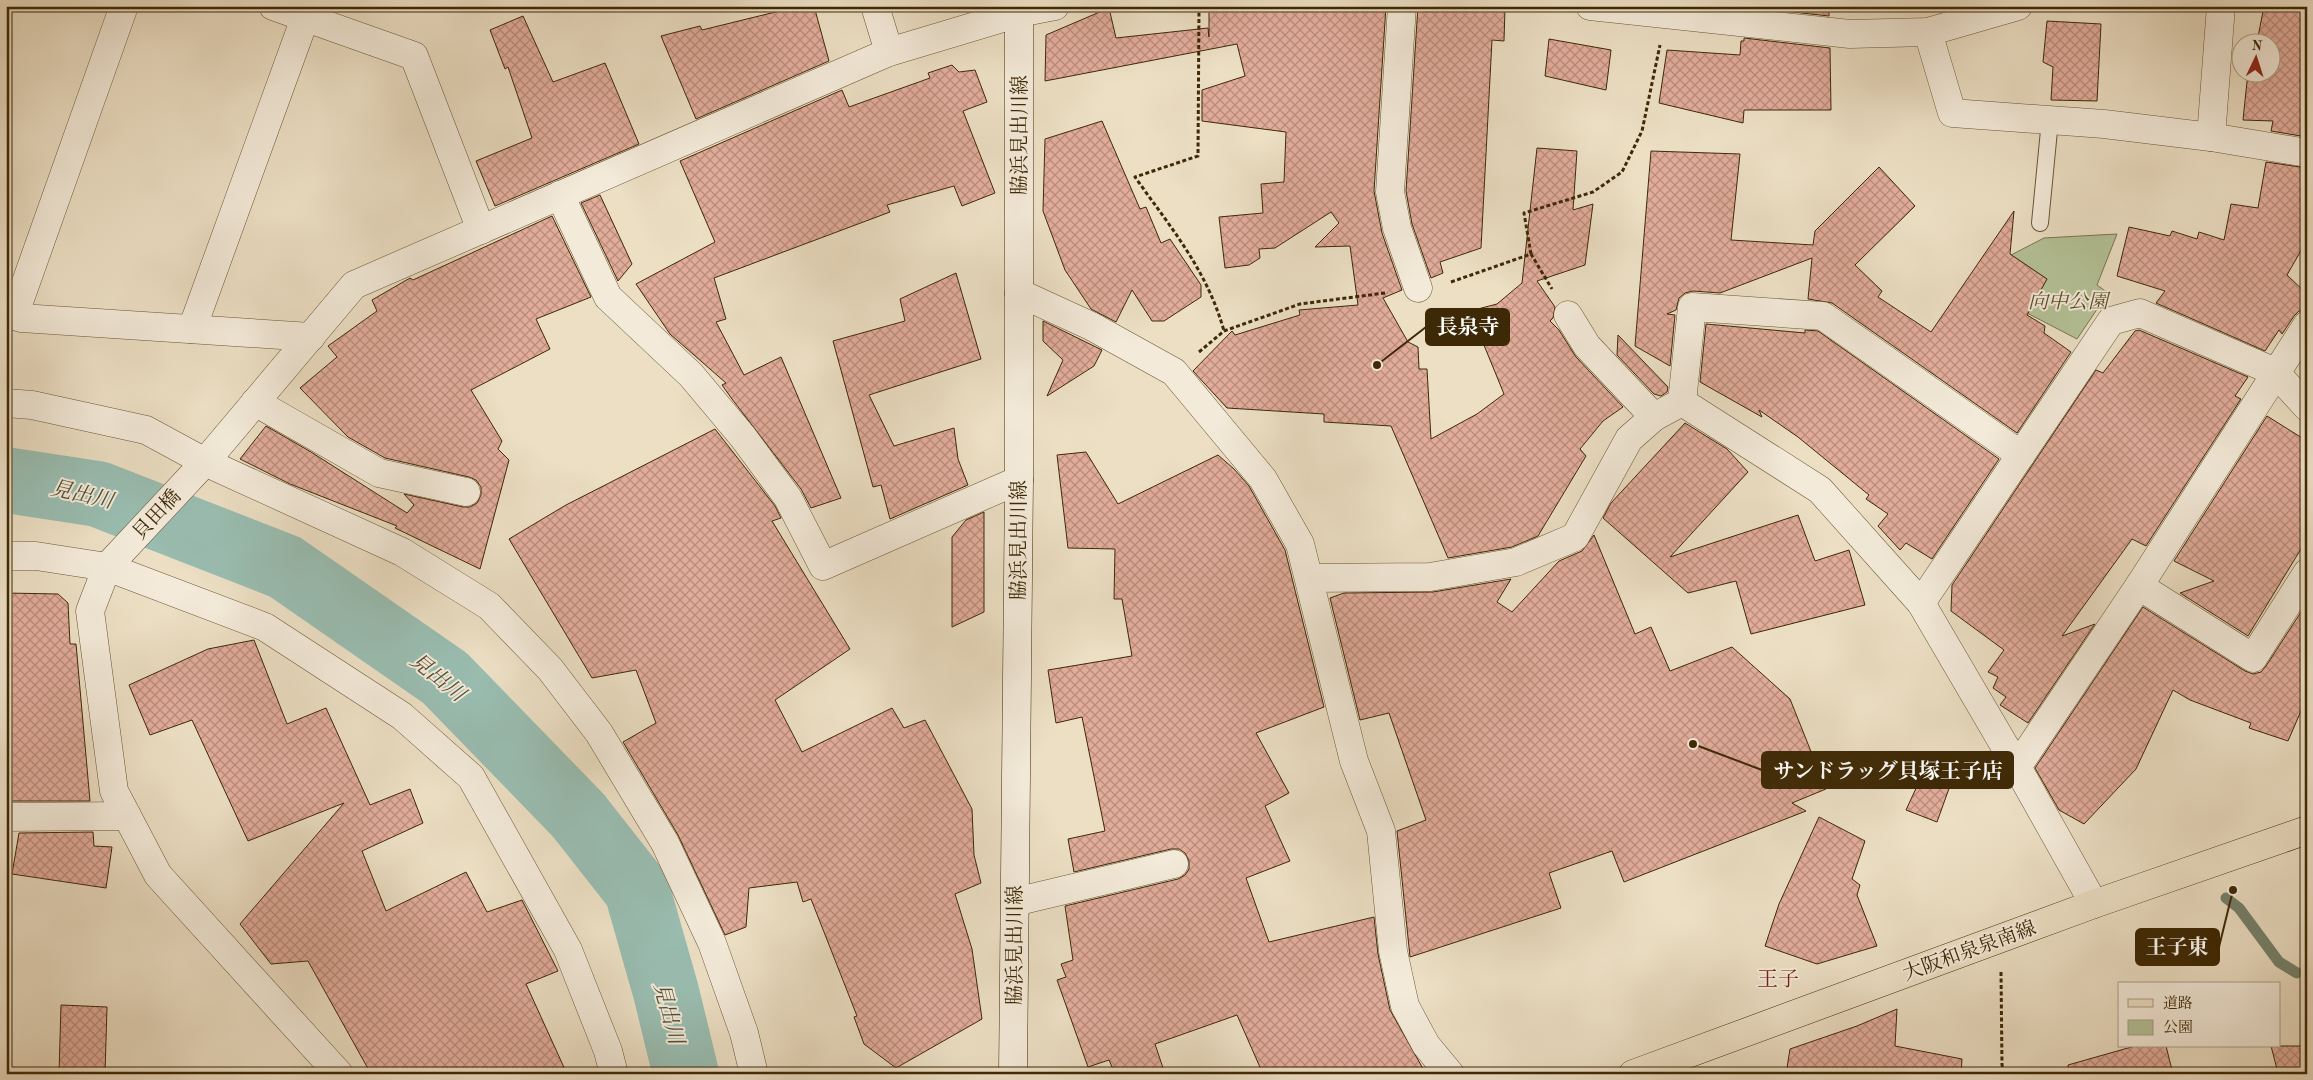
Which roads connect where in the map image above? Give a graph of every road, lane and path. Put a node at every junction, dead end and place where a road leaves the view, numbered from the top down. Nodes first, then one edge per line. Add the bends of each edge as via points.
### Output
1 (124, 6) edge
2 (273, 6) edge
3 (875, 6) edge
4 (1055, 6) edge
5 (1199, 6) edge
6 (1402, 6) edge
7 (1590, 6) edge
8 (2018, 6) edge
9 (2221, 6) edge
10 (1019, 10) edge
11 (1666, 15) junction
12 (305, 18) junction
13 (1928, 32) junction
14 (889, 52) junction
15 (2050, 120) junction
16 (2211, 137) junction
17 (2307, 153) edge
18 (560, 195) junction
19 (2040, 223) dead end
20 (481, 230) junction
21 (1531, 254) junction
22 (1418, 288) junction
23 (1019, 293) junction
24 (10, 314) edge
25 (1568, 315) joint
26 (2307, 325) edge
27 (192, 329) junction
28 (1224, 331) junction
29 (311, 337) junction
30 (1174, 372) junction
31 (2275, 372) junction
32 (255, 402) junction
33 (1682, 402) junction
34 (6, 403) edge
35 (2307, 407) edge
36 (1654, 417) junction
37 (2021, 455) junction
38 (204, 462) junction
39 (1018, 480) junction
40 (466, 492) dead end
41 (6, 554) edge
42 (107, 567) junction
43 (2307, 573) edge
44 (1310, 578) junction
45 (2139, 586) junction
46 (1921, 603) junction
47 (2017, 767) junction
48 (127, 816) junction
49 (6, 817) edge
50 (2307, 830) edge
51 (1174, 864) dead end
52 (1015, 902) junction
53 (2094, 904) junction
54 (2000, 938) junction
55 (339, 1074) edge
56 (614, 1074) edge
57 (754, 1074) edge
58 (1013, 1074) edge
59 (1450, 1074) edge
60 (1633, 1074) edge
61 (2004, 1074) edge

1 - 24 street
2 - 12 street
3 - 14 street
4 - 10 street, 貝田橋
5 - 28 path via 1198,156 1135,177 1196,262 1217,306
6 - 22 street via 1390,192 1397,228
7 - 11 street
8 - 13 street
9 - 16 street
10 - 14 street, 貝田橋
10 - 23 street, 脇浜見出川線
11 - 13 street via 1850,34
11 - 21 path via 1642,131 1622,172 1593,192 1524,213
12 - 20 street via 414,56
12 - 27 street
13 - 15 street via 1952,113
14 - 18 street, 貝田橋
15 - 16 street
15 - 19 lane
16 - 17 street
18 - 20 street, 貝田橋
18 - 39 street via 608,297 691,375 743,436 788,498 823,566
20 - 29 street, 貝田橋 via 354,285
21 - 22 path via 1439,286
21 - 25 path
22 - 28 path via 1300,304
23 - 30 street via 1091,326
23 - 39 street, 脇浜見出川線
24 - 27 street
25 - 36 street via 1587,346
26 - 31 street
27 - 29 street
28 - 30 path
29 - 32 street, 貝田橋
30 - 44 street via 1263,479 1300,544
31 - 35 street
31 - 37 street via 2140,313 2111,321
31 - 45 street
32 - 38 street, 貝田橋
32 - 40 street via 379,473
33 - 36 street
33 - 37 street via 1692,308 1823,316
33 - 46 street via 1820,490
34 - 38 street via 32,405 146,430
36 - 44 street via 1629,439 1574,537 1516,562 1430,577
37 - 46 street
38 - 42 street, 貝田橋
38 - 57 street via 402,552 489,606 550,669 599,733 665,843 712,943 744,1033
39 - 52 street, 脇浜見出川線
41 - 42 street
42 - 48 street via 90,611 114,791
42 - 56 street via 265,627 402,716 470,777 568,950
43 - 45 street via 2253,658
44 - 59 street via 1316,614 1354,761 1381,831 1393,951 1406,1006 1426,1045
45 - 47 street
46 - 47 street
47 - 53 street
48 - 49 street
48 - 55 street via 158,876
50 - 53 main road, 大阪和泉泉南線
51 - 52 street
52 - 58 street, 脇浜見出川線
53 - 54 main road, 大阪和泉泉南線
54 - 60 main road, 大阪和泉泉南線
54 - 61 path

